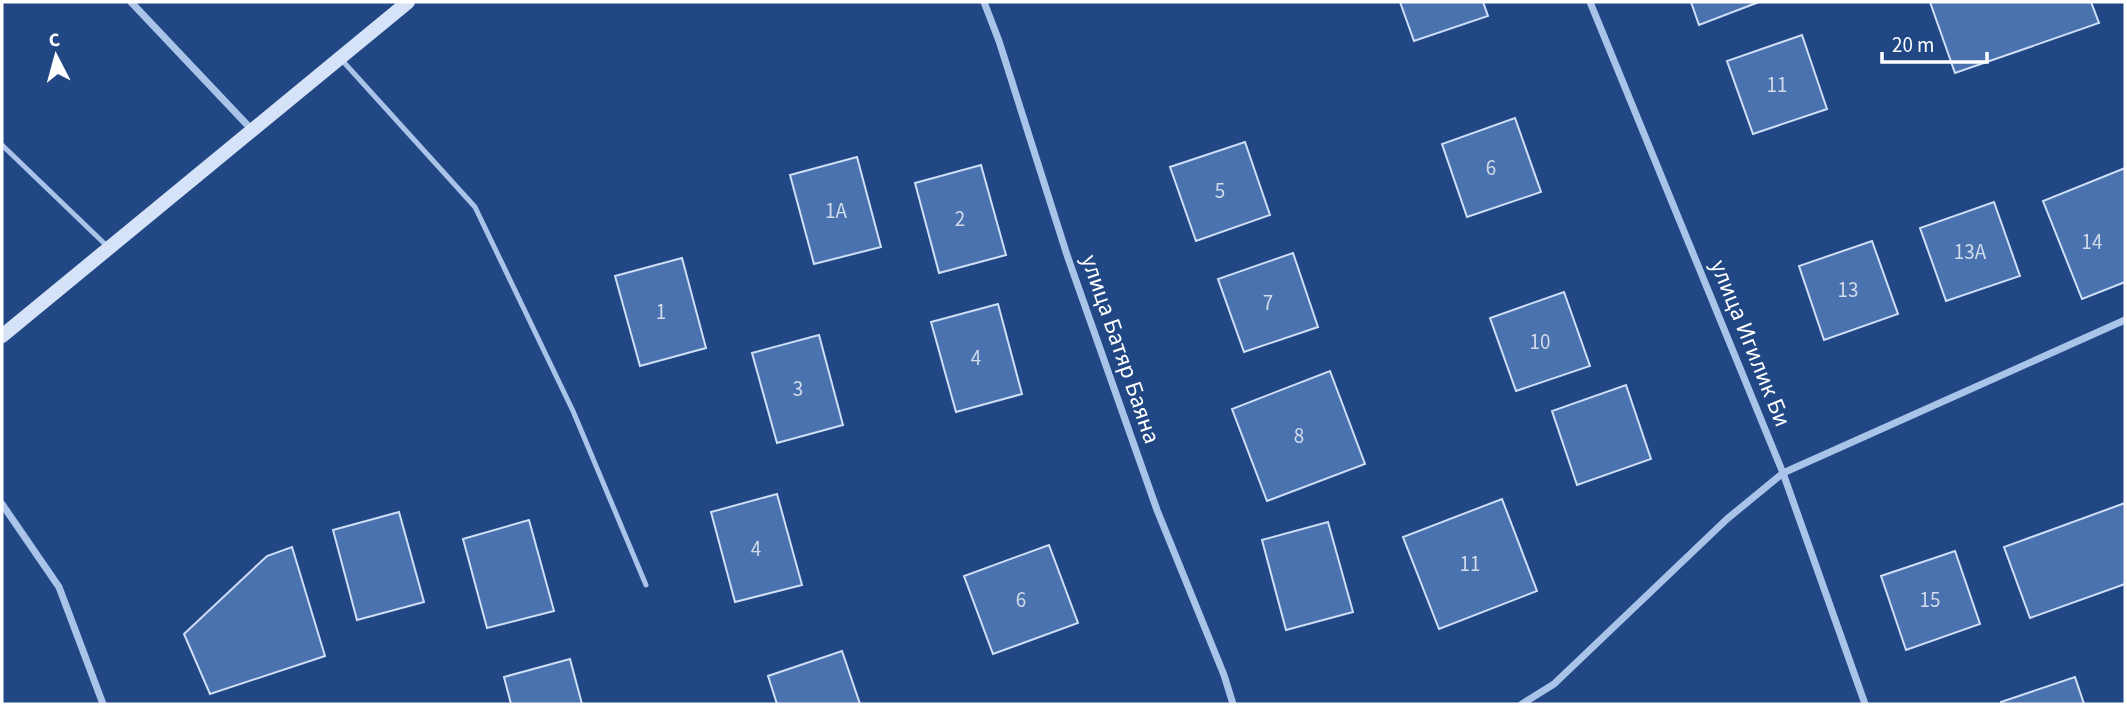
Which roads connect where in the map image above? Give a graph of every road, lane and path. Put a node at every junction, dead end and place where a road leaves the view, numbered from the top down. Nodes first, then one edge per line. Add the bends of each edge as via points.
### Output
1 (131, 2) edge
2 (408, 2) edge
3 (984, 2) edge
4 (1590, 2) edge
5 (340, 58) junction
6 (253, 131) junction
7 (2, 145) edge
8 (110, 249) junction
9 (2125, 320) edge
10 (2, 336) edge
11 (1783, 473) junction
12 (2, 504) edge
13 (646, 585) dead end
14 (103, 704) edge
15 (1233, 704) edge
16 (1522, 704) edge
17 (1864, 704) edge

1 - 6 street
2 - 5 main road
3 - 15 street, улица Батяр Баяна via 1148,484
4 - 11 street, улица Игилик Би
5 - 6 main road
5 - 13 lane via 475,207 573,411
6 - 8 main road
7 - 8 lane
8 - 10 main road
9 - 11 street
11 - 16 street via 1727,519 1553,684
11 - 17 street, улица Игилик Би
12 - 14 street via 59,587

